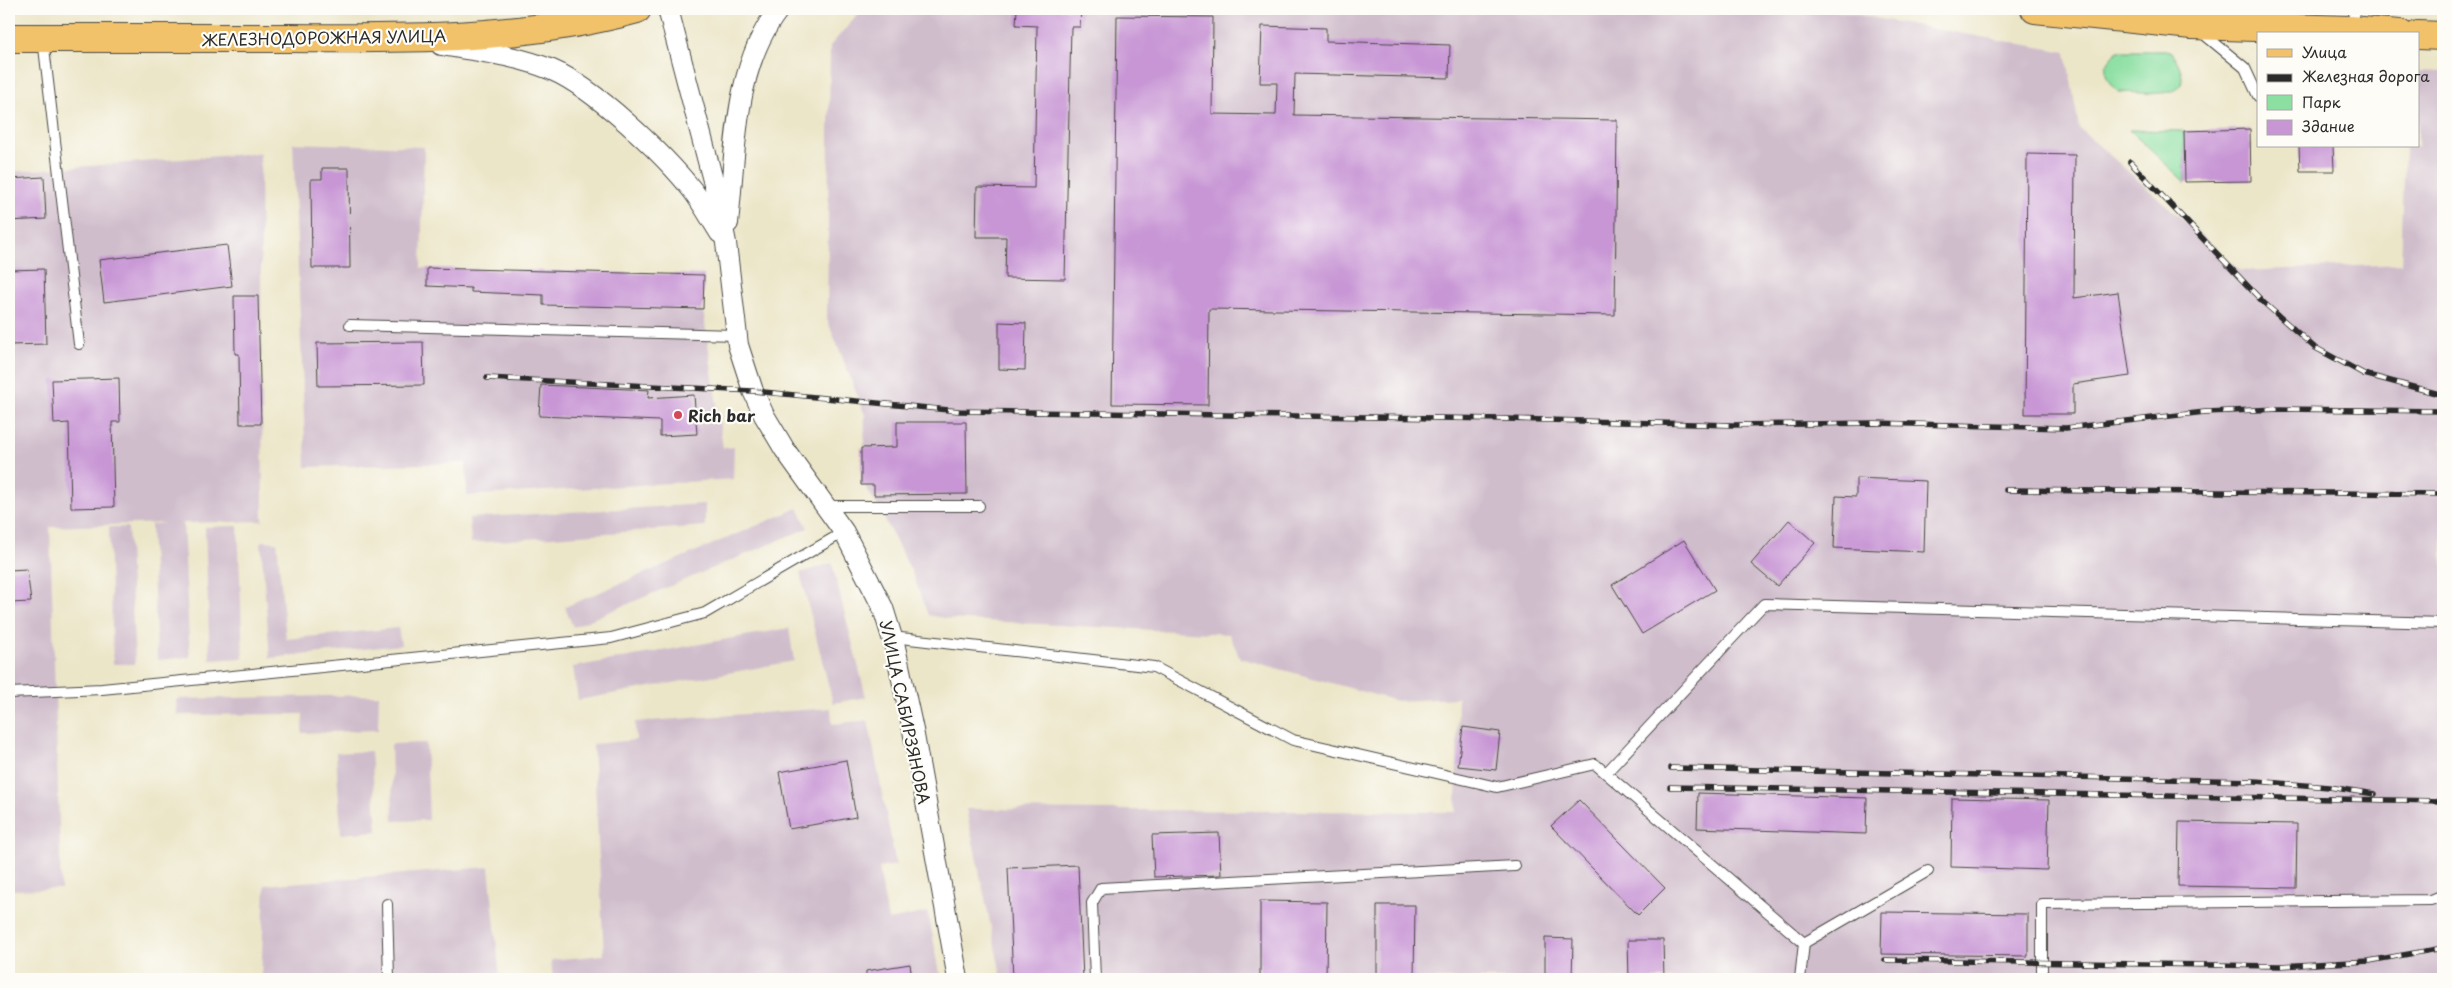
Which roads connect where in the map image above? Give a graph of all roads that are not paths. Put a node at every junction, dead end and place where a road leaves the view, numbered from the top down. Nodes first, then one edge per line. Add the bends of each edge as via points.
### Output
1 (637, 9) edge
2 (668, 9) edge
3 (779, 9) edge
4 (2035, 9) edge
5 (2353, 19) edge
6 (2192, 25) junction
7 (2394, 32) edge
8 (2420, 35) edge
9 (2443, 36) edge
10 (9, 38) edge
11 (43, 38) junction
12 (401, 39) junction
13 (2257, 94) edge
14 (726, 243) junction
15 (350, 326) dead end
16 (737, 335) junction
17 (79, 344) dead end
18 (826, 506) junction
19 (979, 506) dead end
20 (844, 532) junction
21 (2443, 622) edge
22 (892, 637) junction
23 (9, 693) edge
24 (1606, 774) junction
25 (1515, 866) dead end
26 (1928, 871) dead end
27 (2443, 894) edge
28 (387, 904) dead end
29 (1804, 943) junction
30 (389, 979) edge
31 (958, 979) edge
32 (1095, 979) edge
33 (1800, 979) edge
34 (2042, 979) edge

1 - 12 main road, ЖЕЛЕЗНОДОРОЖНАЯ УЛИЦА via 501,32
2 - 14 street via 715,188
3 - 14 street via 767,24 754,51 744,86
4 - 6 main road
5 - 6 main road
5 - 7 main road
6 - 13 lane via 2246,68
8 - 9 main road
10 - 11 main road, ЖЕЛЕЗНОДОРОЖНАЯ УЛИЦА
11 - 12 main road, ЖЕЛЕЗНОДОРОЖНАЯ УЛИЦА
11 - 17 lane
12 - 14 street via 511,56 576,82 662,157 693,191
14 - 16 street, УЛИЦА САБИРЗЯНОВА
15 - 16 lane
16 - 18 street, УЛИЦА САБИРЗЯНОВА via 753,391 764,415
18 - 19 lane
18 - 20 street, УЛИЦА САБИРЗЯНОВА
20 - 22 street, УЛИЦА САБИРЗЯНОВА via 883,608
20 - 23 lane via 705,613 610,638 102,689
21 - 24 lane via 1764,604
22 - 24 lane via 1154,667 1293,740 1497,787 1595,764
22 - 31 street, УЛИЦА САБИРЗЯНОВА via 913,730
24 - 29 lane
25 - 32 lane via 1101,888 1092,903
26 - 29 lane
27 - 34 lane via 2432,900 2042,904
28 - 30 lane
29 - 33 lane

